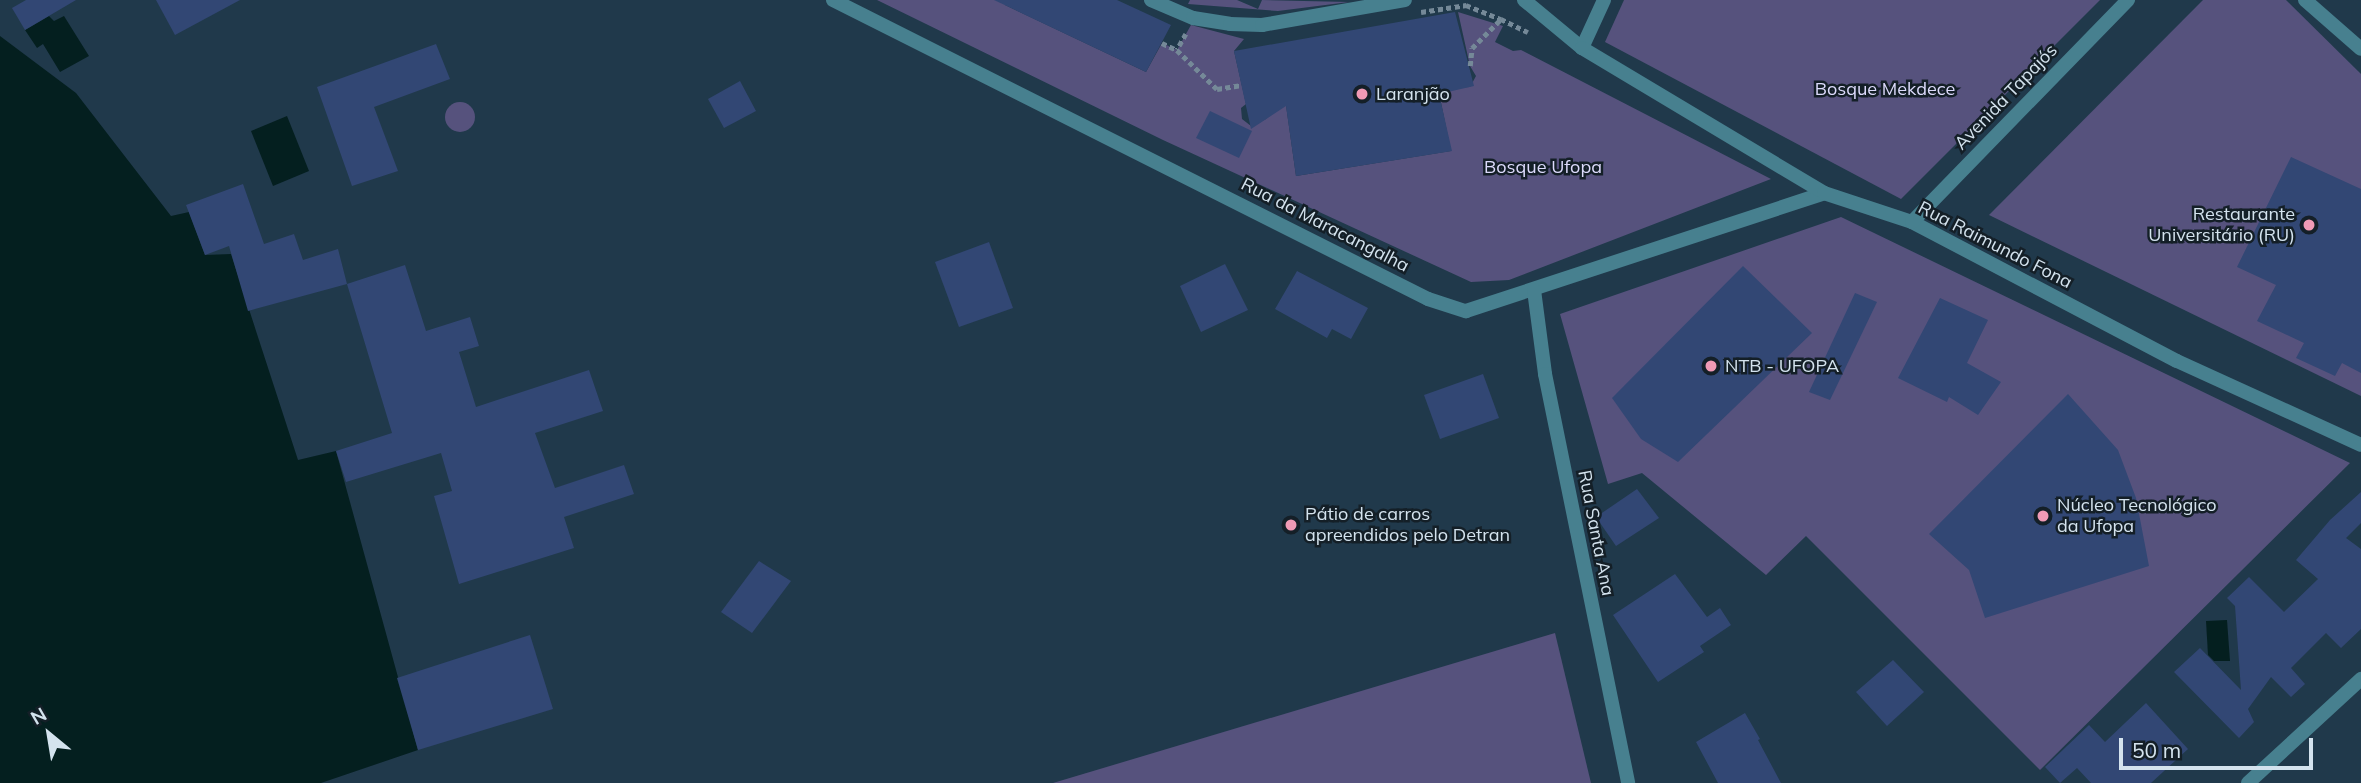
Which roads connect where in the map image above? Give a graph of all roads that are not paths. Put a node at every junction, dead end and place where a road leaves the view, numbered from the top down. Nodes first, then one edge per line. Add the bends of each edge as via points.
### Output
1 (832, 0) edge
2 (1151, 0) edge
3 (1405, 0) edge
4 (1524, 0) edge
5 (1604, 0) edge
6 (2128, 0) edge
7 (2305, 0) edge
8 (1582, 48) junction
9 (2361, 49) edge
10 (1824, 193) junction
11 (1912, 222) junction
12 (1534, 290) junction
13 (2361, 445) edge
14 (2361, 679) edge
15 (1628, 783) edge
16 (2248, 783) edge

1 - 12 street, Rua da Maracangalha via 1428,299 1466,311
2 - 3 street via 1193,18 1262,25
4 - 8 street, Rua Raimundo Fona
5 - 8 street
6 - 11 street, Avenida Tapajós
7 - 9 street
8 - 10 street, Rua Raimundo Fona
10 - 11 street, Rua Raimundo Fona
10 - 12 street, Rua da Maracangalha
11 - 13 street, Rua Raimundo Fona via 2177,361
12 - 15 street, Rua Santa Ana via 1545,374
14 - 16 street

